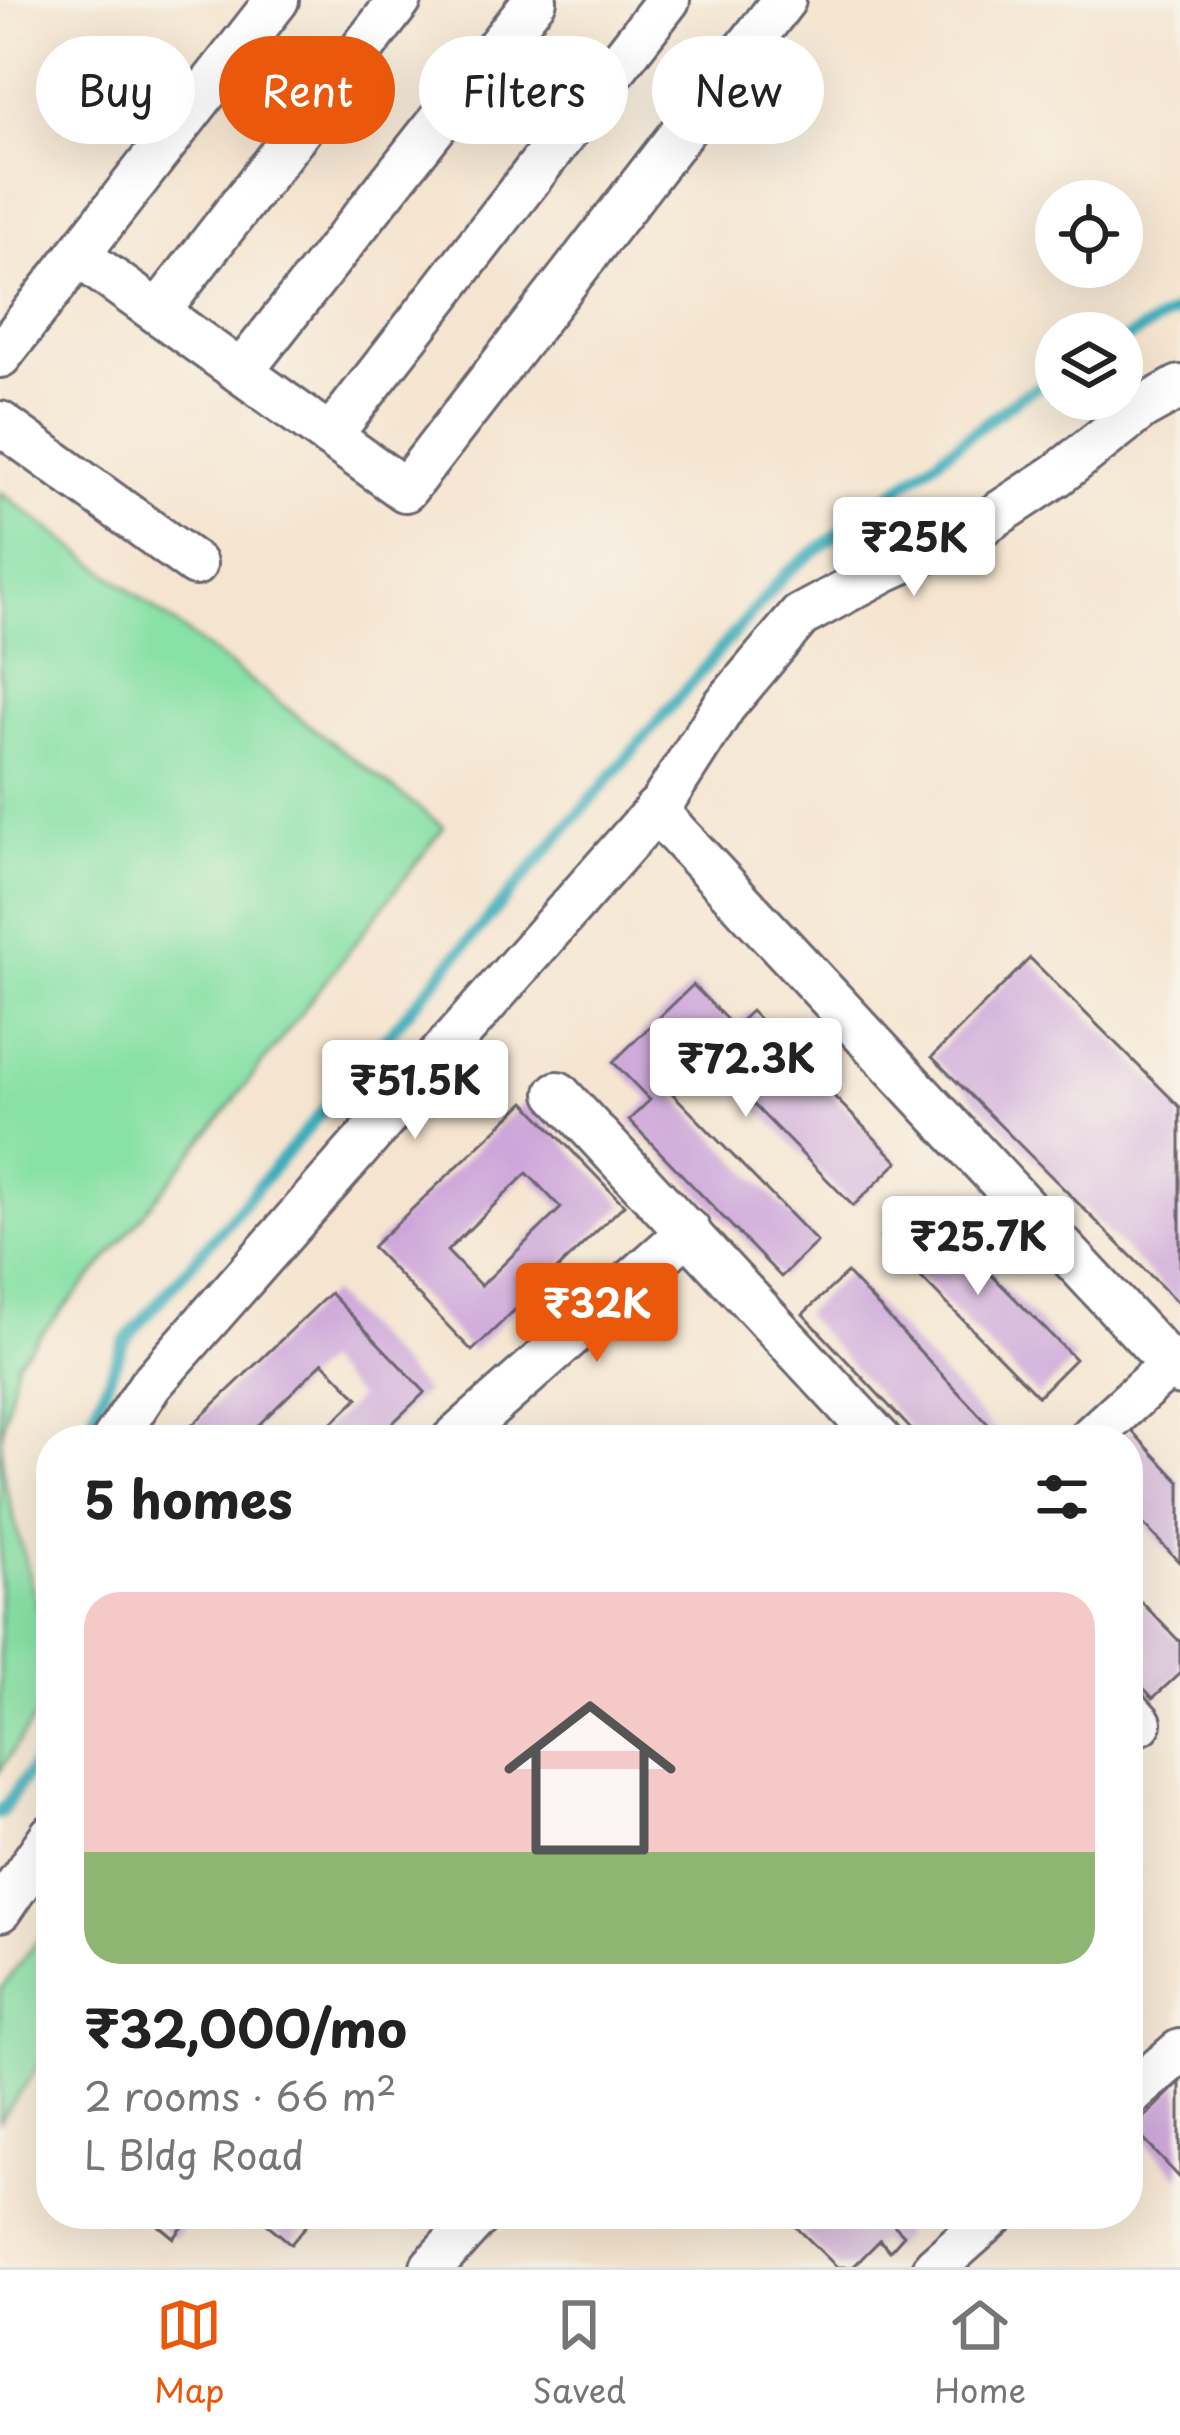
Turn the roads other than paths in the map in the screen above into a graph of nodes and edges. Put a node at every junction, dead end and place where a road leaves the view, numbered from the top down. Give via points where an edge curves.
1 (277, 0) edge
2 (400, 0) edge
3 (535, 0) edge
4 (668, 0) edge
5 (784, 0) edge
6 (78, 255) junction
7 (158, 312) junction
8 (0, 356) edge
9 (241, 371) junction
10 (1180, 387) edge
11 (0, 423) edge
12 (330, 436) junction
13 (195, 564) dead end
14 (656, 810) junction
15 (558, 1093) dead end
16 (688, 1231) junction
17 (1175, 1369) edge
18 (124, 1425) edge
19 (470, 1425) edge
20 (866, 1425) edge
21 (1106, 1425) edge
22 (36, 1858) edge
23 (0, 1910) edge
24 (1180, 2050) edge
25 (1143, 2083) edge
26 (466, 2229) edge
27 (978, 2229) edge
28 (432, 2267) edge
29 (935, 2267) edge

1 - 6 street
2 - 7 street
3 - 9 street
4 - 12 street
5 - 12 street via 405,490
6 - 7 street
6 - 8 street
7 - 9 street
9 - 12 street
10 - 14 street via 972,531 800,616 724,706
11 - 13 street
14 - 17 street
14 - 18 street via 150,1384
15 - 16 street
16 - 19 street
16 - 20 street
17 - 21 street
22 - 23 street
24 - 25 street
26 - 28 street
27 - 29 street

